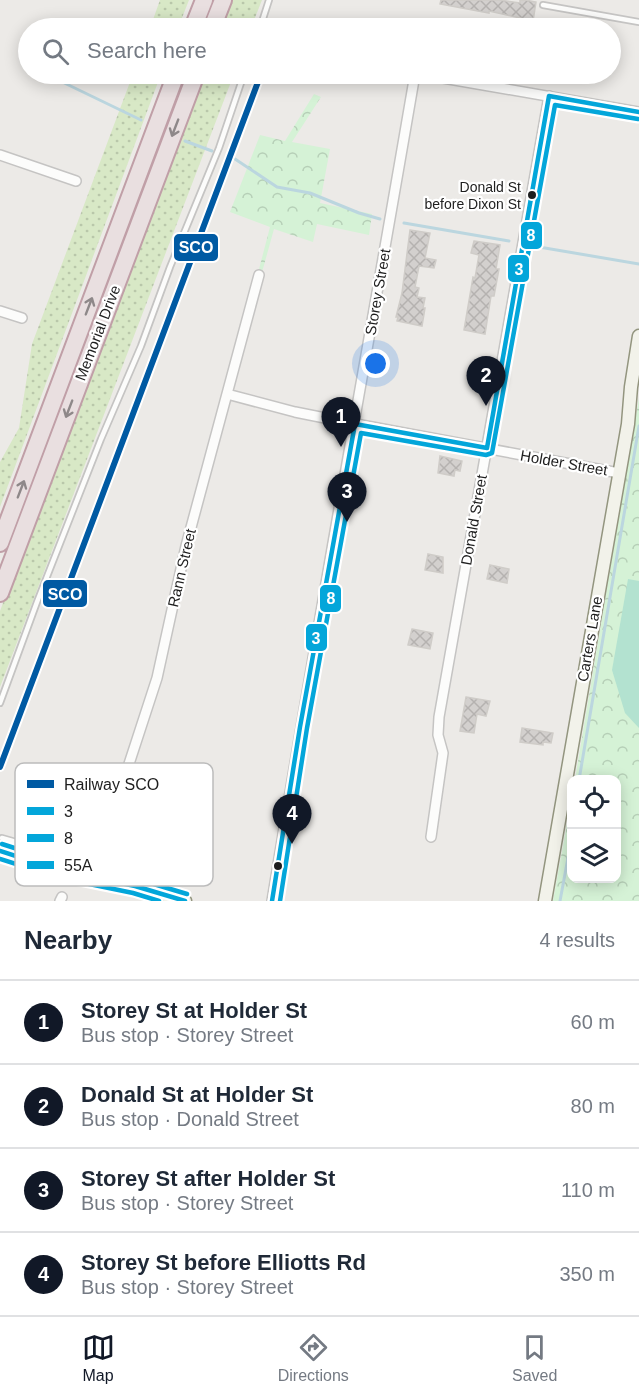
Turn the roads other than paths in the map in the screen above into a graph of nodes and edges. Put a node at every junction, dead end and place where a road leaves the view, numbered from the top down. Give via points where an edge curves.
1 (204, 0) edge
2 (223, 0) edge
3 (269, 0) edge
4 (543, 4) dead end
5 (197, 18) edge
6 (216, 18) edge
7 (263, 18) edge
8 (618, 18) edge
9 (621, 19) edge
10 (639, 22) edge
11 (172, 84) edge
12 (192, 84) edge
13 (241, 84) edge
14 (416, 84) edge
15 (478, 84) edge
16 (549, 96) junction
17 (639, 112) edge
18 (0, 155) edge
19 (76, 181) dead end
20 (259, 275) dead end
21 (0, 311) edge
22 (22, 318) dead end
23 (639, 336) edge
24 (639, 361) edge
25 (636, 381) edge
26 (226, 394) junction
27 (355, 424) junction
28 (487, 448) junction
29 (619, 473) junction
30 (0, 543) edge
31 (0, 593) edge
32 (0, 703) edge
33 (129, 763) edge
34 (431, 837) dead end
35 (2, 838) dead end
36 (15, 842) edge
37 (0, 851) edge
38 (15, 856) edge
39 (135, 886) edge
40 (185, 901) edge
41 (272, 901) edge
42 (545, 901) edge

1 - 5 highway
2 - 6 highway
3 - 7 lane
4 - 8 lane
9 - 10 lane
30 -> 11 highway, Memorial Drive
12 -> 31 highway, Memorial Drive
13 - 32 lane via 141,346 36,602
14 - 27 street, Storey Street
15 - 16 street
16 - 17 street
16 - 28 street, Donald Street
18 - 19 street
20 - 26 street, Rann Street
21 - 22 street
23 - 25 main road, Carters Lane
24 - 25 main road, Carters Lane
25 - 29 main road, Carters Lane
26 - 27 street, Holder Street
26 - 33 street, Rann Street via 157,678
27 - 28 street, Holder Street
27 - 41 street, Storey Street
28 - 29 street, Holder Street
28 - 34 street, Donald Street via 439,717 443,753
29 - 42 main road, Carters Lane
35 - 36 lane
37 - 38 main road
39 - 40 main road

